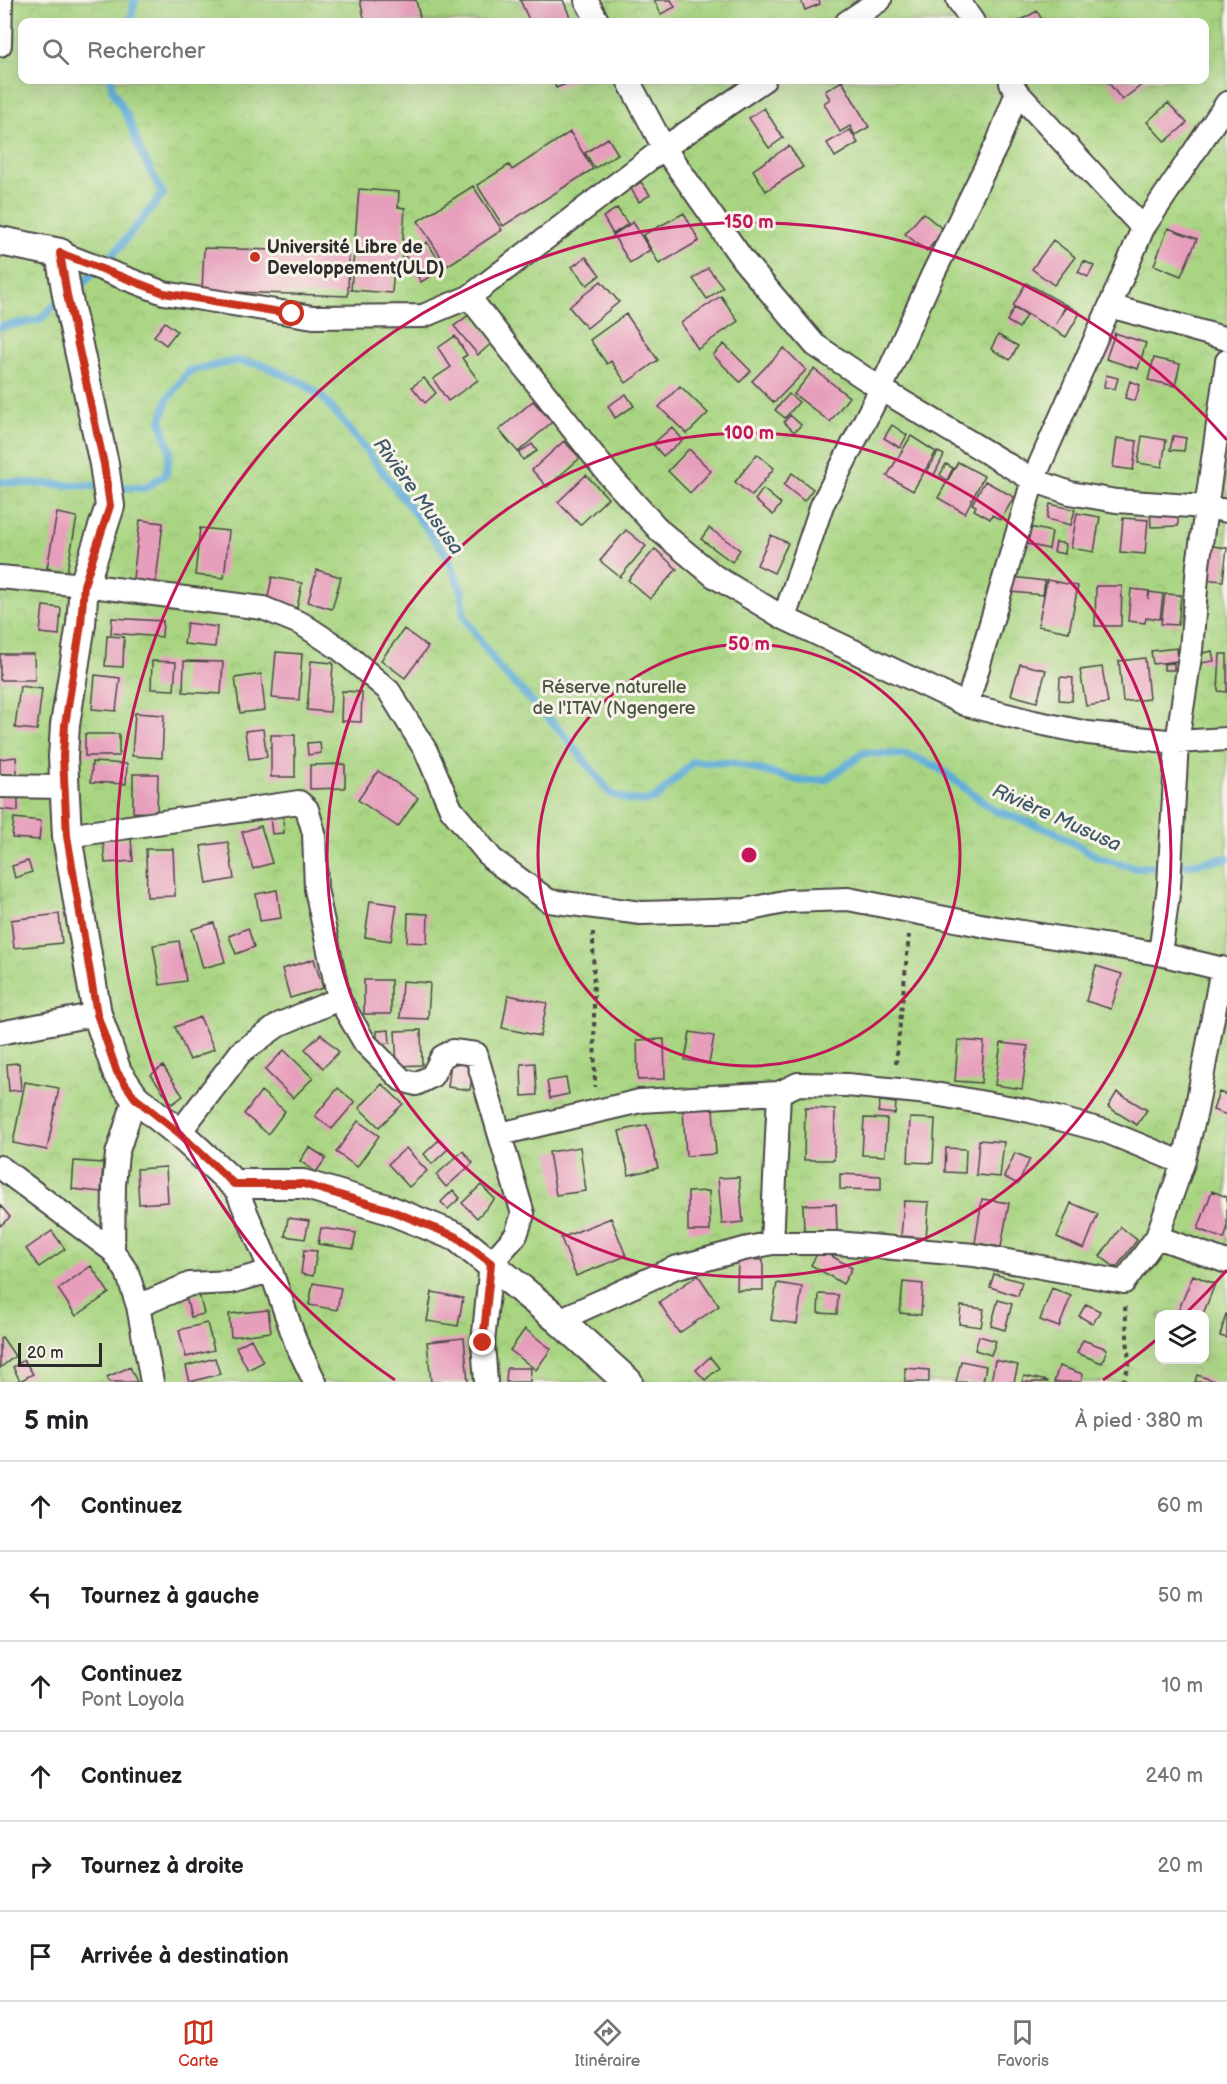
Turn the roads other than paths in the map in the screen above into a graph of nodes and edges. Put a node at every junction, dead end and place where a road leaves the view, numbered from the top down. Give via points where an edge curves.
1 (1, 0) edge
2 (586, 0) edge
3 (880, 0) edge
4 (958, 0) edge
5 (596, 18) edge
6 (854, 18) edge
7 (970, 18) edge
8 (0, 37) edge
9 (0, 45) edge
10 (630, 84) edge
11 (758, 84) edge
12 (1013, 86) edge
13 (1227, 103) edge
14 (664, 148) junction
15 (1143, 228) junction
16 (0, 241) edge
17 (60, 253) junction
18 (469, 297) junction
19 (1110, 306) junction
20 (1227, 339) edge
21 (1227, 361) edge
22 (881, 389) junction
23 (1033, 480) junction
24 (1216, 509) edge
25 (0, 577) edge
26 (84, 585) junction
27 (784, 618) junction
28 (966, 705) junction
29 (1227, 739) edge
30 (1177, 742) junction
31 (0, 786) edge
32 (64, 787) junction
33 (67, 836) junction
34 (1160, 954) junction
35 (1225, 968) edge
36 (339, 999) junction
37 (97, 1014) junction
38 (0, 1033) edge
39 (779, 1093) junction
40 (135, 1098) junction
41 (179, 1133) junction
42 (500, 1134) junction
43 (1183, 1163) junction
44 (0, 1167) edge
45 (234, 1184) junction
46 (1157, 1238) junction
47 (772, 1243) junction
48 (113, 1251) junction
49 (1227, 1262) edge
50 (491, 1263) junction
51 (271, 1271) junction
52 (138, 1306) junction
53 (559, 1320) junction
54 (152, 1382) edge
55 (315, 1382) edge
56 (486, 1382) edge
57 (628, 1382) edge

1 - 8 street
2 - 5 street
3 - 6 street
4 - 7 street
8 - 9 street
10 - 14 street
11 - 14 street
12 - 15 street
12 - 22 street via 998,142
13 - 15 street
14 - 18 street
14 - 22 street via 743,260 815,345
15 - 19 street
16 - 17 street
17 - 18 street via 164,293 313,317 423,316
17 - 26 street via 110,506
18 - 27 street via 609,475 660,531 714,576
19 - 20 street
19 - 23 street
21 - 24 street
22 - 23 street
22 - 27 street via 822,505
23 - 24 street via 1070,493 1116,501
23 - 28 street
24 - 30 street via 1198,565 1191,650
25 - 26 street
26 - 32 street via 65,725
26 - 34 street via 262,608 302,624 340,649 389,692 426,751 452,808 492,859 549,901 641,913 746,910 789,901 848,899
27 - 28 street
28 - 30 street via 1088,733
29 - 30 street
30 - 34 street via 1170,886
31 - 32 street
32 - 33 street
33 - 36 street via 298,802 307,809 314,833 316,889
33 - 37 street
34 - 35 street
35 - 43 street
36 - 41 street via 280,1024 241,1052
36 - 42 street via 365,1043 402,1080 416,1084 432,1076 442,1057 453,1051 476,1054
37 - 38 street
37 - 40 street via 117,1072
39 - 42 street via 640,1101
39 - 43 street via 798,1083 929,1093 1030,1111 1105,1131
39 - 47 street
40 - 41 street
40 - 48 street via 117,1154
41 - 45 street
42 - 50 street via 523,1214 516,1235
43 - 46 street
44 - 48 street
45 - 50 street via 303,1184 387,1209 457,1237
45 - 51 street
46 - 47 street via 1124,1282 974,1255 837,1243
46 - 49 street
47 - 53 street via 674,1268
48 - 52 street via 128,1272
50 - 53 street
50 - 56 street via 483,1343
51 - 52 street via 231,1282 190,1284
51 - 55 street via 296,1343
52 - 54 street
53 - 57 street

